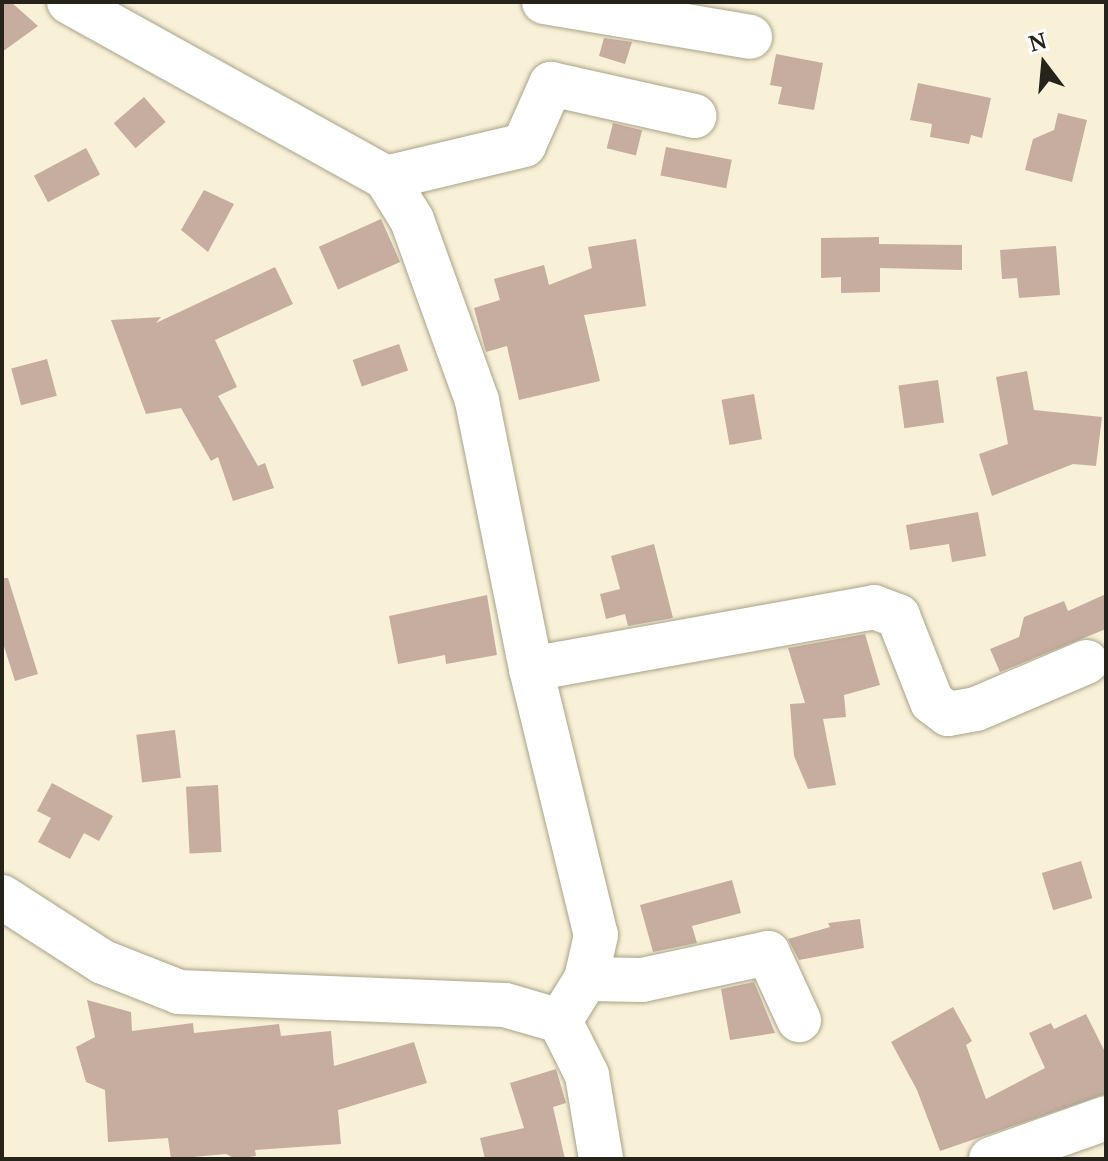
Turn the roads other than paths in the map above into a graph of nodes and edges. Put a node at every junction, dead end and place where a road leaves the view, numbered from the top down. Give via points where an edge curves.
1 (69, 2) edge
2 (544, 2) edge
3 (130, 14) edge
4 (750, 37) dead end
5 (694, 116) dead end
6 (386, 178) junction
7 (1086, 662) dead end
8 (531, 669) junction
9 (2, 897) edge
10 (586, 979) junction
11 (799, 1020) dead end
12 (560, 1021) junction
13 (1106, 1118) edge
14 (601, 1159) edge
15 (991, 1159) edge

1 - 3 street
2 - 4 street
3 - 6 street
5 - 6 street via 551,84 524,145
6 - 8 street via 412,220 477,401
7 - 8 street via 976,709 948,714 932,702 898,616 874,607
8 - 10 street via 596,935
9 - 12 street via 103,962 179,992 505,1005
10 - 11 street via 642,980 768,953
10 - 12 street
12 - 14 street via 587,1075
13 - 15 street

